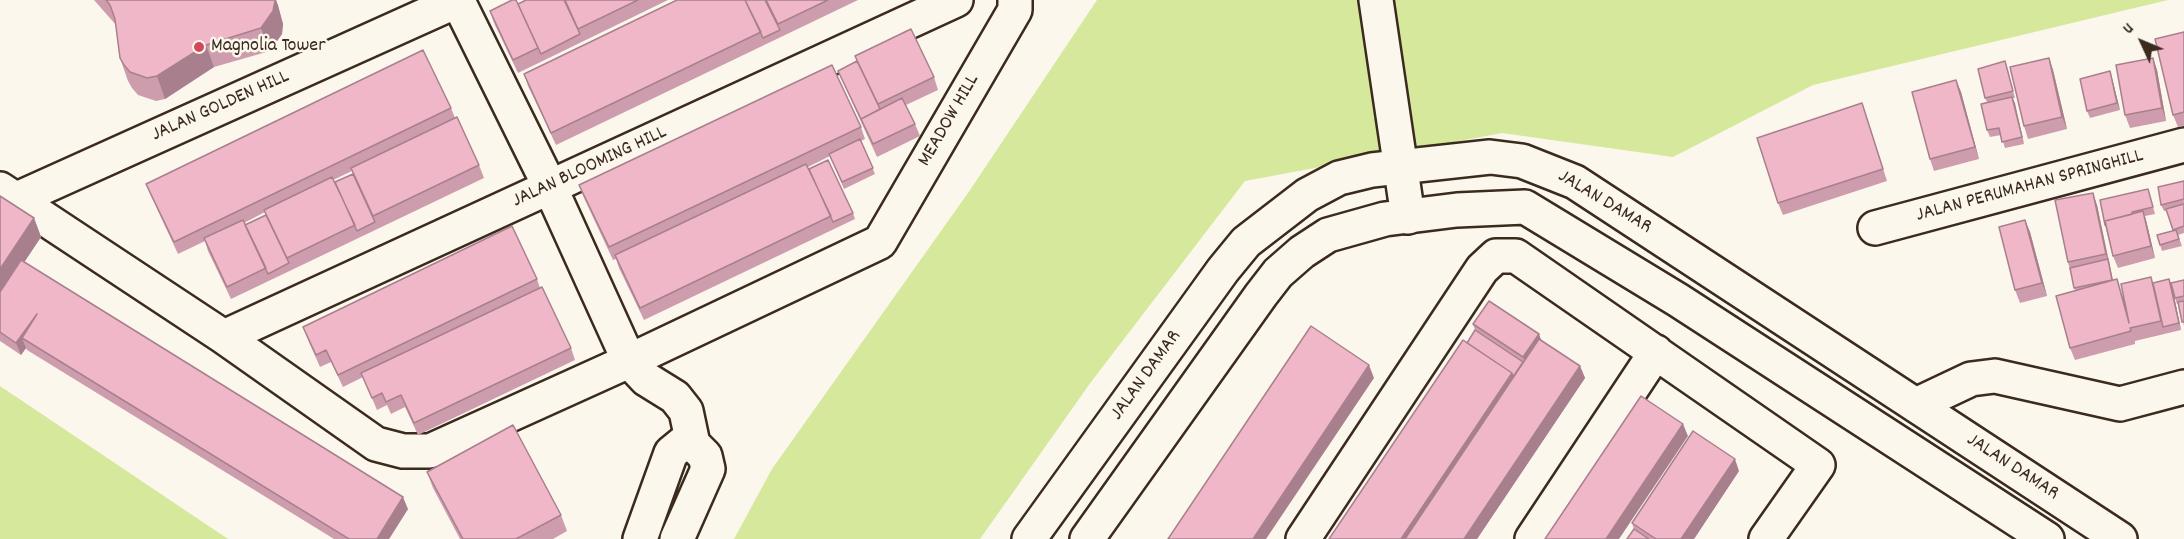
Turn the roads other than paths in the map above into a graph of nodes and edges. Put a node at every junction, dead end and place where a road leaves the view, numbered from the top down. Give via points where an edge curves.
1 (458, 0) edge
2 (956, 0) edge
3 (1376, 0) edge
4 (1018, 3) edge
5 (2184, 145) edge
6 (1402, 166) junction
7 (550, 187) junction
8 (8, 194) edge
9 (1408, 217) junction
10 (1875, 228) dead end
11 (224, 337) junction
12 (1656, 352) junction
13 (629, 361) junction
14 (1880, 381) junction
15 (2184, 387) edge
16 (1916, 405) junction
17 (1857, 414) junction
18 (693, 444) junction
19 (2000, 460) junction
20 (1978, 496) junction
21 (640, 539) edge
22 (677, 539) edge
23 (1029, 539) edge
24 (1087, 539) edge
25 (1302, 539) edge
26 (1532, 539) edge
27 (1766, 539) edge
28 (2046, 539) edge
29 (2120, 539) edge

1 - 7 street
1 - 8 street, JALAN GOLDEN HILL
2 - 7 street, JALAN BLOOMING HILL
3 - 6 street
4 - 13 street, MEADOW HILL via 880,242
5 - 10 street, JALAN PERUMAHAN SPRINGHILL
6 - 9 street
6 - 14 street, JALAN DAMAR via 1490,157 1522,161 1553,171
6 - 23 street, JALAN DAMAR via 1339,178 1307,195 1246,242
7 - 11 street, JALAN BLOOMING HILL
7 - 13 street
8 - 11 street
9 - 17 street, JALAN DAMAR via 1525,207
9 - 24 street, JALAN DAMAR via 1385,219 1328,235 1278,273
11 - 13 street via 376,444 403,451 430,451 453,442
12 - 25 street via 1516,256 1496,256 1482,269
12 - 26 street
12 - 27 street via 1818,465
13 - 18 street via 646,379 675,397 686,411
14 - 16 street, JALAN DAMAR
14 - 17 street
15 - 16 street via 2120,404 1995,376 1971,379
16 - 19 street, JALAN DAMAR
17 - 20 street, JALAN DAMAR
18 - 21 street via 682,444 671,453
18 - 22 street via 705,456 708,469
19 - 20 street
19 - 29 street, JALAN DAMAR
20 - 28 street, JALAN DAMAR

